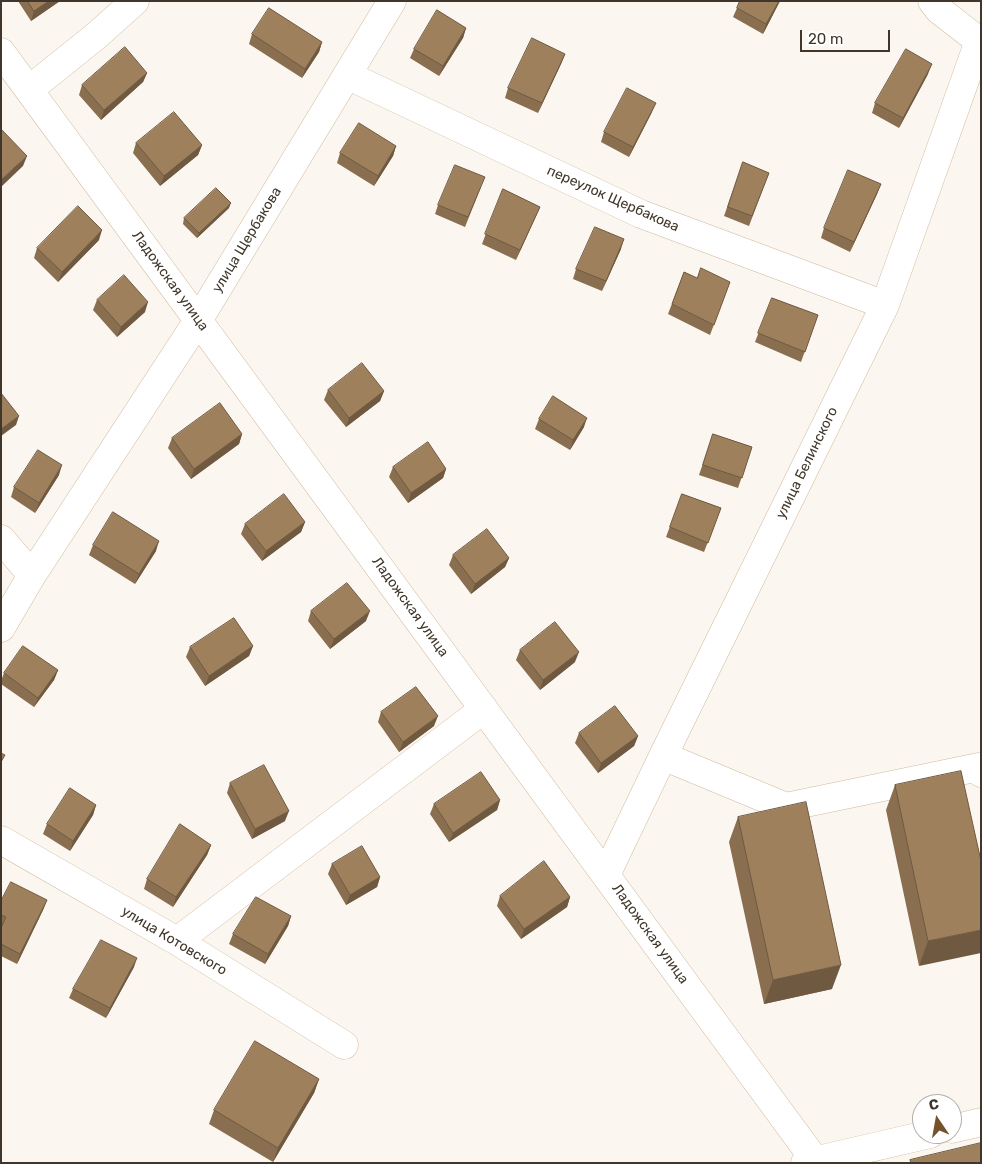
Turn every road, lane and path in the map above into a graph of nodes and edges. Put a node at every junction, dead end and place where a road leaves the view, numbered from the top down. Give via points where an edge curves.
1 (135, 1) edge
2 (392, 1) edge
3 (932, 1) edge
4 (980, 41) edge
5 (1, 52) edge
6 (347, 75) junction
7 (30, 89) junction
8 (885, 305) junction
9 (199, 319) junction
10 (1, 539) edge
11 (32, 576) junction
12 (1, 628) edge
13 (484, 709) junction
14 (663, 756) junction
15 (981, 773) edge
16 (1, 840) edge
17 (606, 875) junction
18 (177, 941) junction
19 (344, 1045) dead end
20 (981, 1122) edge
21 (962, 1127) edge
22 (912, 1138) edge
23 (813, 1162) edge

1 - 7 street
2 - 6 street, улица Щербакова
3 - 4 street via 938,10
4 - 8 street, улица Белинского
5 - 7 street, Ладожская улица
6 - 8 street, переулок Щербакова via 641,214
6 - 9 street, улица Щербакова
7 - 9 street, Ладожская улица
8 - 14 street, улица Белинского
9 - 11 street, улица Щербакова
9 - 13 street, Ладожская улица
10 - 11 street
11 - 12 street, улица Щербакова
13 - 17 street, Ладожская улица
13 - 18 street
14 - 15 street via 786,807 980,767
14 - 17 street, улица Белинского
16 - 18 street, улица Котовского
17 - 23 street, Ладожская улица
18 - 19 street, улица Котовского
20 - 21 street
22 - 23 street

